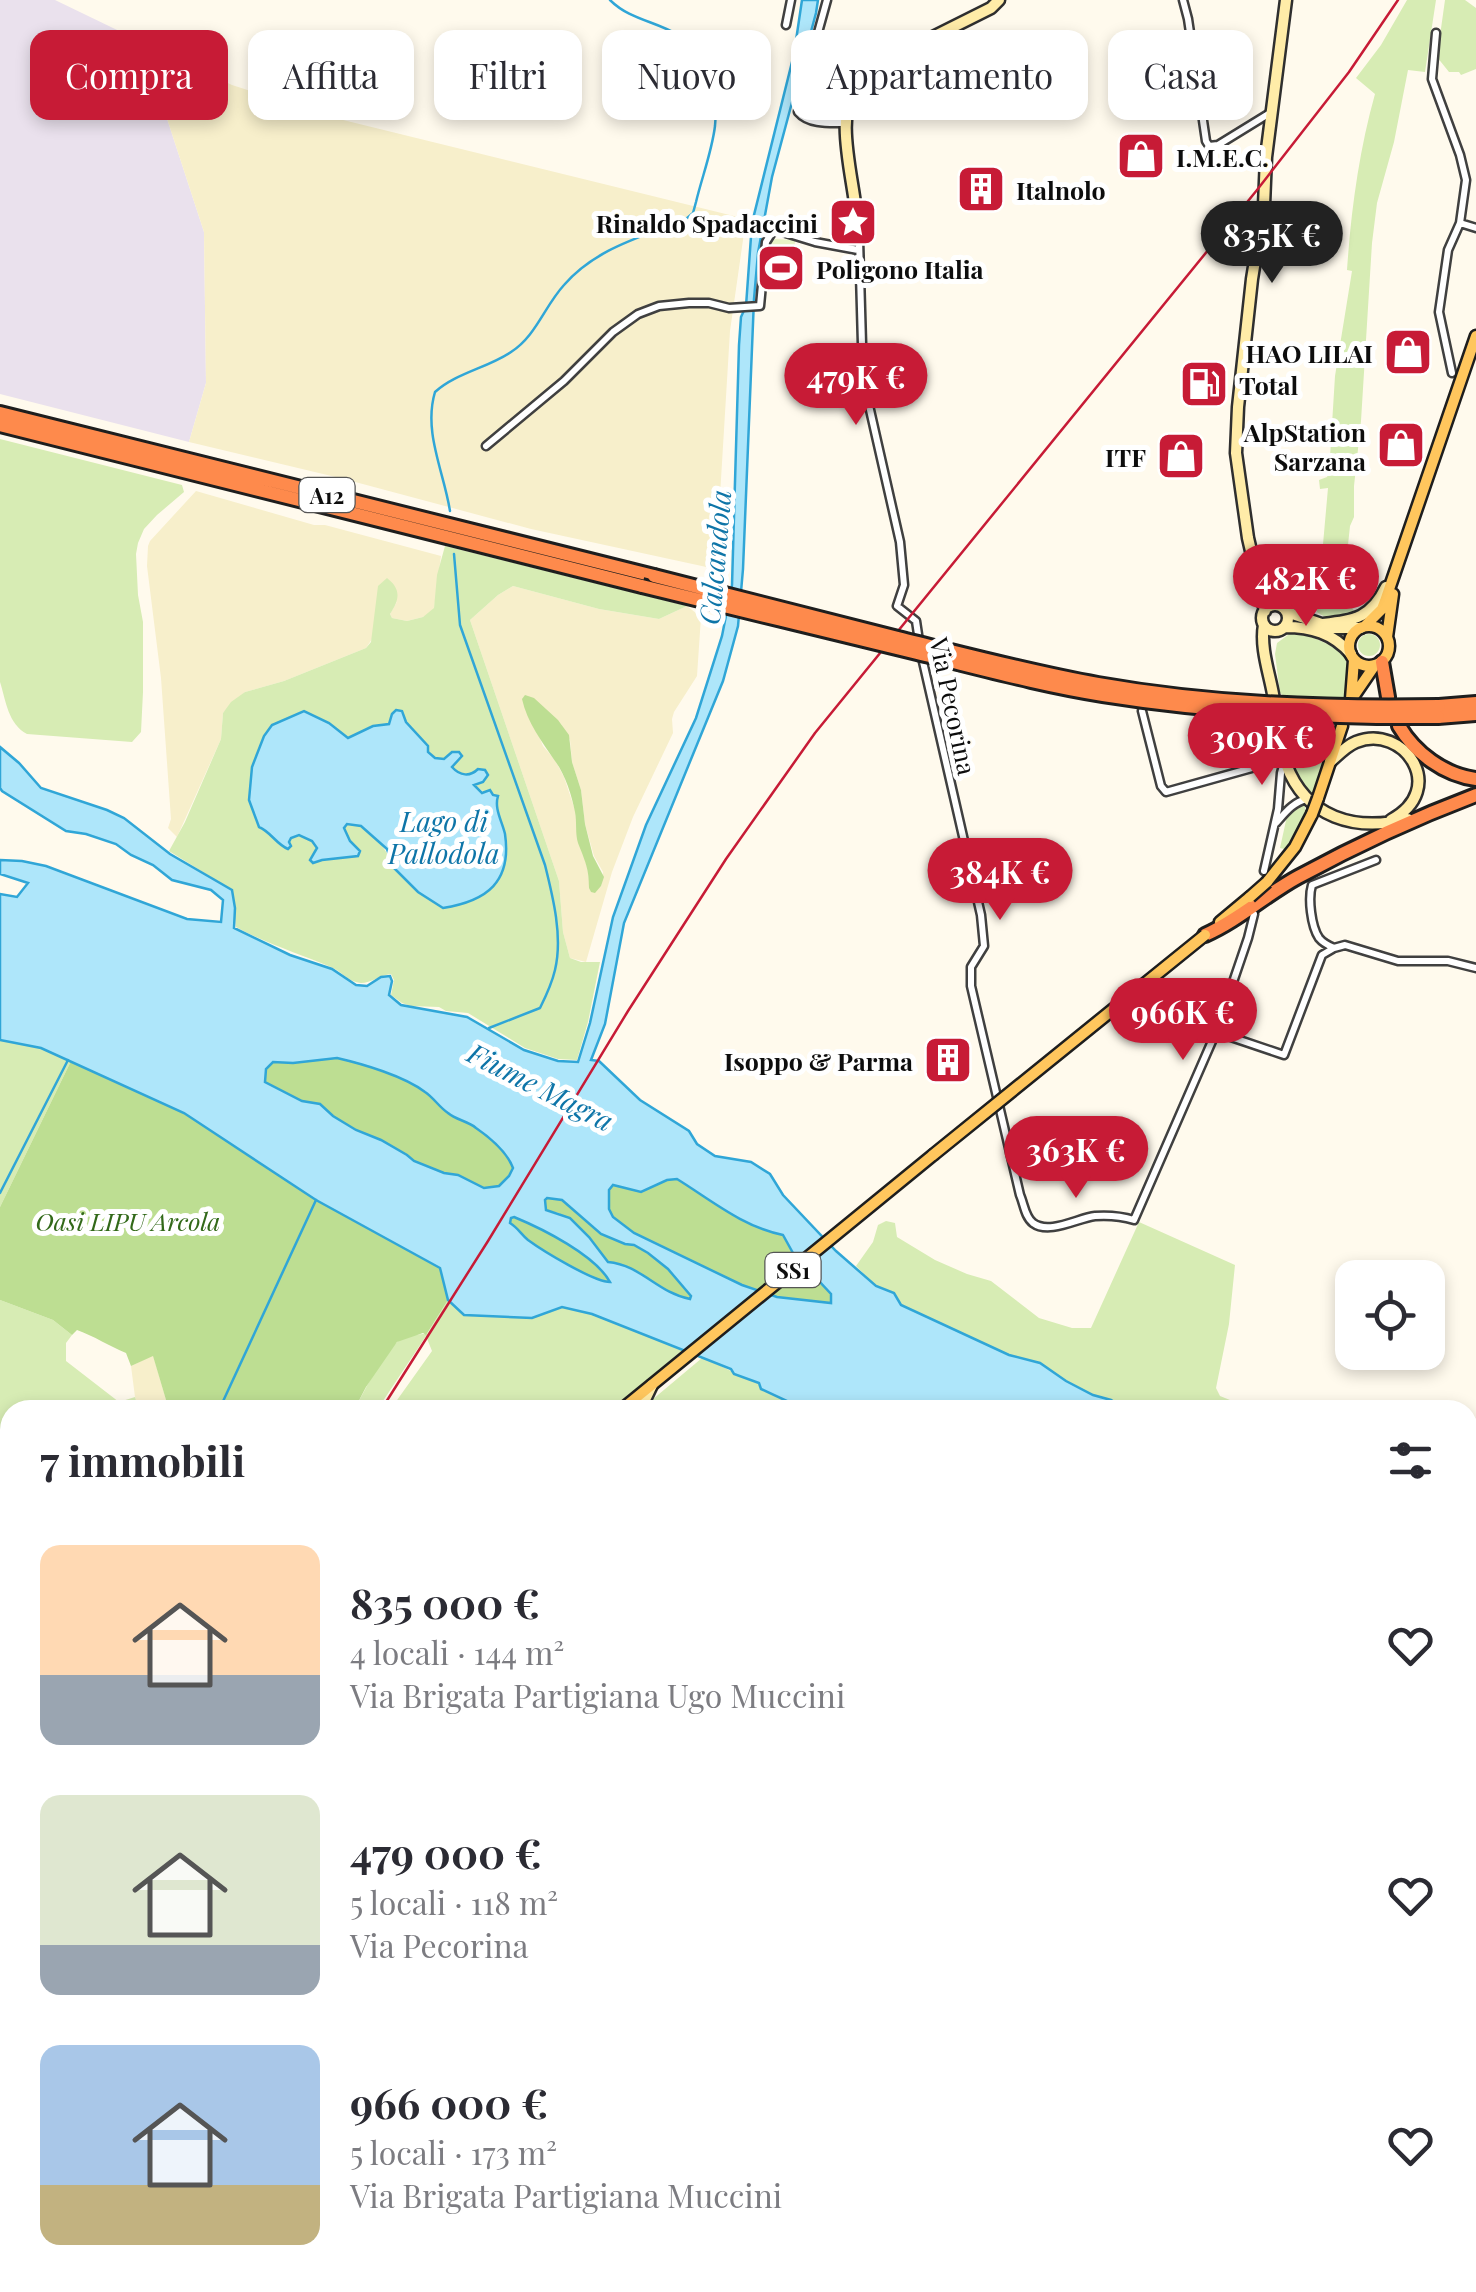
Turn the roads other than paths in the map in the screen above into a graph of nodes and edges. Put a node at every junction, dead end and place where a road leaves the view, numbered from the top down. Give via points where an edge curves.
1 (791, 0) edge
2 (827, 0) edge
3 (1183, 0) edge
4 (1286, 0) edge
5 (1000, 1) edge
6 (786, 25) dead end
7 (1436, 33) dead end
8 (1271, 112) junction
9 (846, 123) junction
10 (1460, 223) junction
11 (1476, 228) edge
12 (858, 236) joint
13 (858, 250) junction
14 (1476, 336) edge
15 (1457, 377) junction
16 (0, 414) edge
17 (0, 425) edge
18 (486, 446) dead end
19 (1256, 573) junction
20 (1394, 574) junction
21 (1284, 609) junction
22 (1265, 610) junction
23 (1323, 624) junction
24 (1264, 625) junction
25 (1363, 627) junction
26 (1281, 629) junction
27 (1387, 638) junction
28 (1267, 656) junction
29 (1353, 657) junction
30 (1378, 663) junction
31 (1388, 697) dead end
32 (1476, 703) edge
33 (1142, 710) dead end
34 (1438, 712) junction
35 (1476, 714) edge
36 (1342, 726) dead end
37 (1399, 726) dead end
38 (1284, 760) junction
39 (1330, 762) junction
40 (1476, 779) edge
41 (1476, 796) edge
42 (1312, 799) junction
43 (1418, 817) junction
44 (1385, 823) junction
45 (1275, 824) junction
46 (1376, 860) dead end
47 (1264, 871) dead end
48 (1254, 914) dead end
49 (1205, 936) junction
50 (1334, 948) junction
51 (1476, 968) edge
52 (1216, 1032) junction
53 (652, 1385) junction
54 (633, 1400) edge
55 (645, 1400) edge

1 - 6 street
2 - 9 street via 798,112 808,120
3 - 8 street via 1209,146
4 - 8 main road
5 - 9 main road, Via Pecorina via 857,75
7 - 10 street via 1432,79 1466,180
8 - 19 main road via 1236,453
9 - 12 main road, Via Pecorina
10 - 11 street
10 - 15 street via 1448,250 1440,312
12 - 13 street, Via Pecorina
13 - 18 street via 776,230 766,242 758,306 690,303 638,314
13 - 52 street, Via Pecorina via 863,380 900,542 904,585 897,606 916,621 981,915 984,946 971,968 971,986 1028,1218 1042,1228 1092,1216 1134,1220
14 - 15 main road
15 - 20 main road
16 - 34 highway, A12, bridge via 1031,671 1185,697
17 - 34 highway, A12, bridge via 1100,695 1340,718
19 - 21 main road
19 - 22 main road
20 - 23 main road via 1360,618
20 - 25 main road via 1382,609
20 - 27 main road
21 - 22 main road
21 - 23 main road
21 - 26 main road via 1288,620
22 - 24 main road
23 - 25 main road
24 - 26 main road
24 - 28 main road
25 - 27 main road via 1378,628
25 - 29 main road via 1352,636
26 - 28 main road
26 - 29 main road via 1324,633
27 - 30 main road via 1388,653
28 - 38 main road
29 - 30 main road via 1365,666
29 - 30 main road via 1351,700
30 - 31 highway
32 - 34 highway, A12
33 - 38 street via 1166,792
34 - 35 highway, A12
36 - 39 main road, SS1
37 - 40 highway via 1430,760
38 - 42 main road
38 - 45 street
39 - 42 main road, SS1
39 - 44 main road via 1365,740 1407,754 1415,765 1416,798
41 - 43 highway
42 - 44 main road via 1335,817
42 - 45 street via 1300,800
42 - 49 main road, SS1, bridge via 1304,831 1279,869
43 - 44 main road
43 - 49 highway via 1294,879
45 - 47 street
46 - 50 street via 1312,884 1316,934
48 - 52 street
49 - 53 main road, SS1, bridge
50 - 51 street via 1346,944 1398,961
50 - 52 street via 1322,956 1284,1056
53 - 54 main road, SS1
53 - 55 main road

